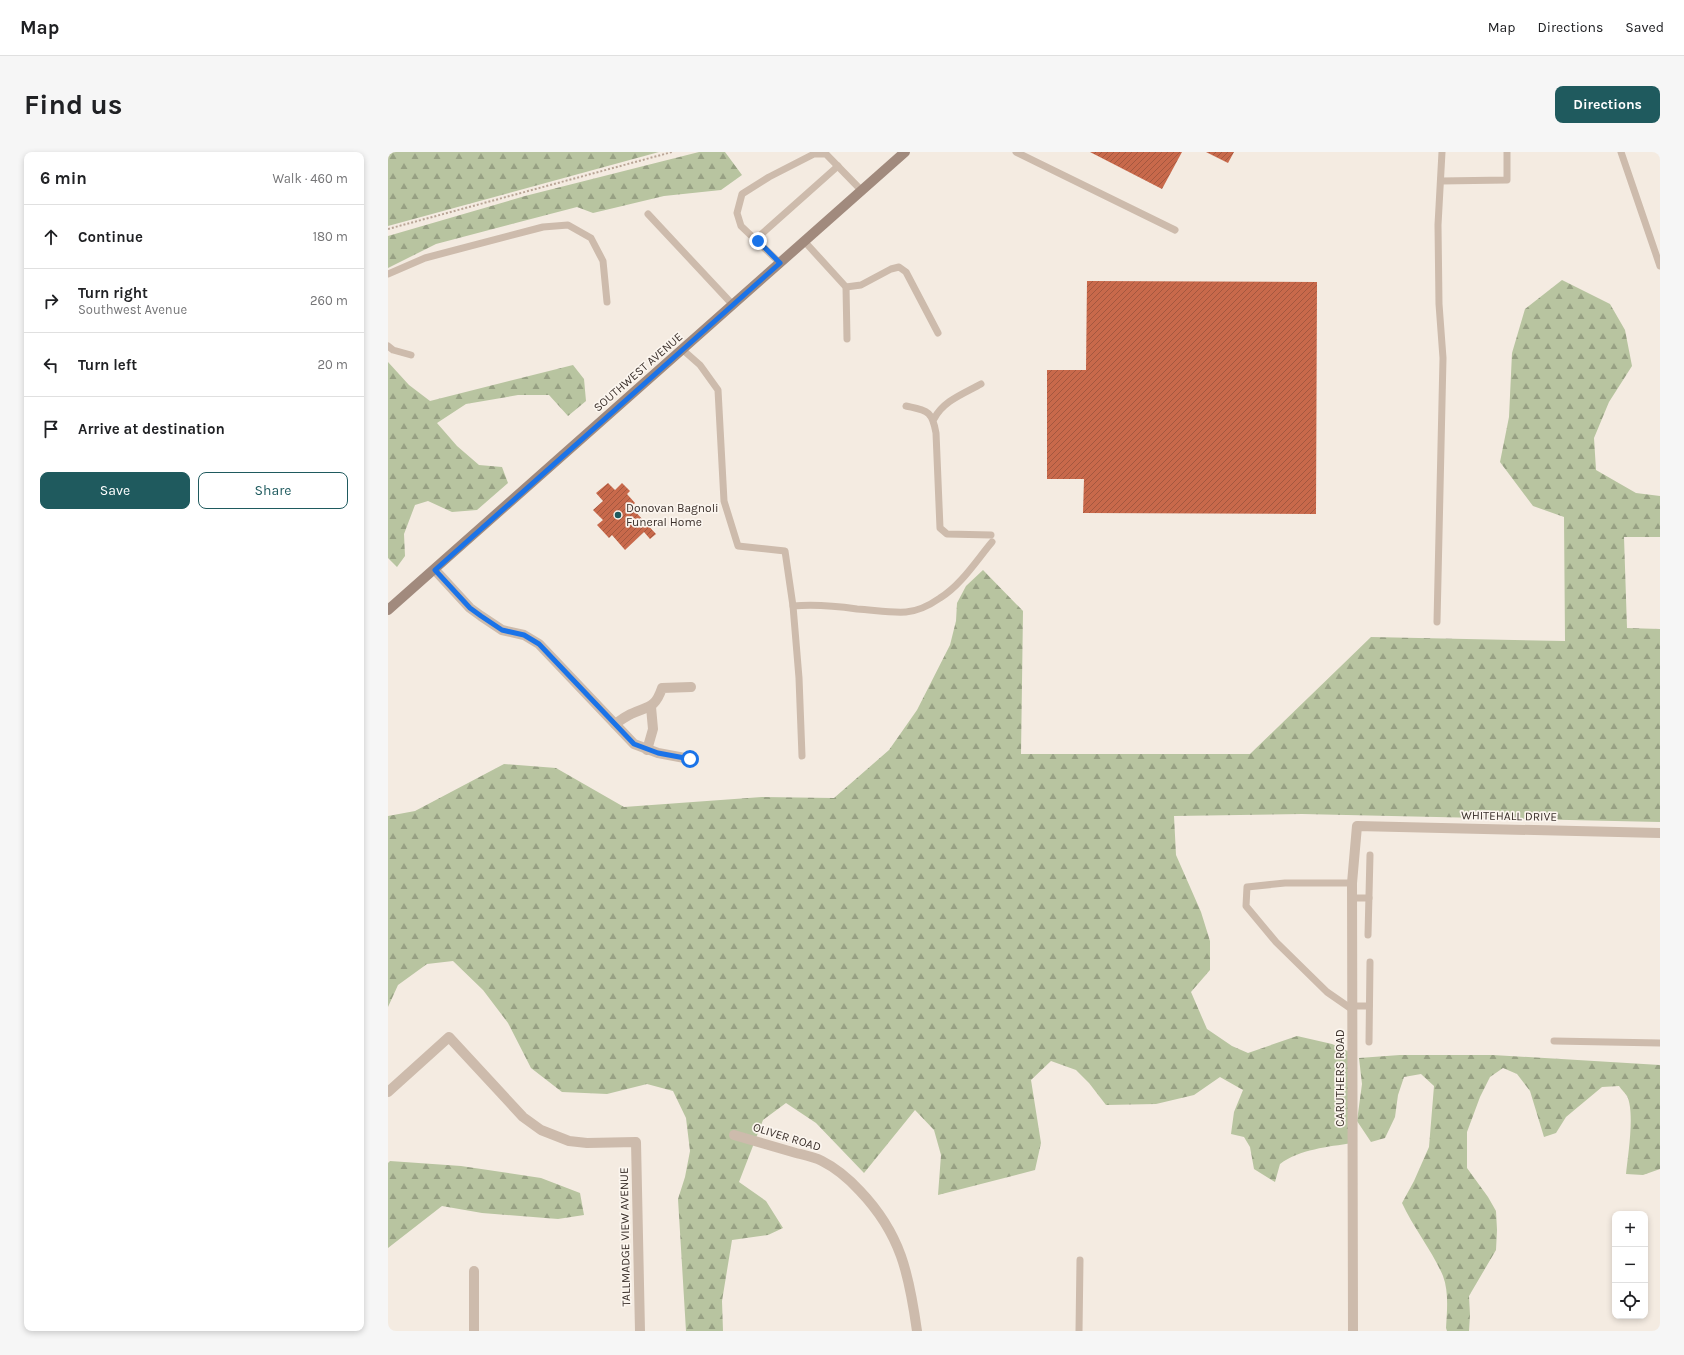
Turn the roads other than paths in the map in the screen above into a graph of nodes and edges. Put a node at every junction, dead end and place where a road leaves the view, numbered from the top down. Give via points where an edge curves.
1 (905, 152) edge
2 (1016, 152) edge
3 (1442, 152) edge
4 (1507, 152) edge
5 (1621, 152) edge
6 (838, 166) junction
7 (1441, 181) junction
8 (862, 190) junction
9 (648, 214) dead end
10 (1175, 230) dead end
11 (756, 239) junction
12 (804, 242) junction
13 (780, 263) junction
14 (1660, 266) edge
15 (388, 274) edge
16 (846, 287) junction
17 (607, 302) dead end
18 (733, 305) junction
19 (938, 333) dead end
20 (847, 339) dead end
21 (388, 346) edge
22 (683, 350) junction
23 (411, 356) dead end
24 (981, 384) dead end
25 (906, 406) dead end
26 (934, 420) junction
27 (435, 570) junction
28 (793, 606) junction
29 (388, 610) edge
30 (1437, 622) dead end
31 (691, 687) dead end
32 (651, 707) junction
33 (615, 724) junction
34 (647, 750) junction
35 (802, 756) dead end
36 (690, 759) dead end
37 (1357, 826) joint
38 (1660, 833) edge
39 (1370, 855) dead end
40 (1352, 883) junction
41 (1352, 898) junction
42 (1369, 898) junction
43 (1368, 935) dead end
44 (1370, 962) dead end
45 (1369, 1006) junction
46 (1352, 1008) junction
47 (1554, 1041) dead end
48 (1369, 1042) dead end
49 (1660, 1043) edge
50 (388, 1092) edge
51 (734, 1135) dead end
52 (1080, 1260) dead end
53 (474, 1271) dead end
54 (474, 1331) edge
55 (640, 1331) edge
56 (918, 1331) edge
57 (1079, 1331) edge
58 (1352, 1331) edge

1 - 8 street, SOUTHWEST AVENUE
2 - 10 lane
3 - 7 lane
4 - 7 lane via 1507,180
5 - 14 lane
6 - 8 lane
6 - 11 lane
6 - 11 lane via 826,154 814,154 742,194 737,213 741,226
7 - 30 lane via 1438,225 1443,358
8 - 12 street, SOUTHWEST AVENUE
9 - 18 lane
11 - 13 lane
12 - 13 street, SOUTHWEST AVENUE
12 - 16 lane
13 - 18 street, SOUTHWEST AVENUE
15 - 17 lane via 424,258 543,227 568,225 591,238 603,261
16 - 19 lane via 861,286 899,267 906,272
16 - 20 lane
18 - 22 street, SOUTHWEST AVENUE
21 - 23 lane via 392,350
22 - 27 street, SOUTHWEST AVENUE
22 - 28 lane via 700,365 718,390 724,501 738,546 785,551
24 - 26 lane via 949,401 938,410
25 - 26 lane via 927,411
26 - 28 lane via 940,528 947,534 992,539 959,582 941,598 923,607 908,612 888,612
27 - 29 street, SOUTHWEST AVENUE
27 - 33 street via 470,608 481,616 502,630 524,635 539,644
28 - 35 lane
31 - 32 street via 662,688
32 - 33 street via 631,714
32 - 34 street via 653,729
33 - 34 street via 634,744
34 - 36 street
37 - 38 street, WHITEHALL DRIVE
37 - 40 street, CARUTHERS ROAD
39 - 42 lane
40 - 41 street, CARUTHERS ROAD
40 - 46 lane via 1285,883 1247,887 1246,906 1276,942 1327,992
41 - 42 lane
41 - 46 street, CARUTHERS ROAD
42 - 43 lane
44 - 45 lane
45 - 46 lane
45 - 48 lane
46 - 58 street, CARUTHERS ROAD
47 - 49 lane
50 - 55 street, TALLMADGE VIEW AVENUE via 449,1038 522,1117 541,1130 569,1141 636,1142
51 - 56 street, OLIVER ROAD via 820,1160 835,1169 871,1202 895,1239 902,1257 911,1288
52 - 57 lane
53 - 54 street

